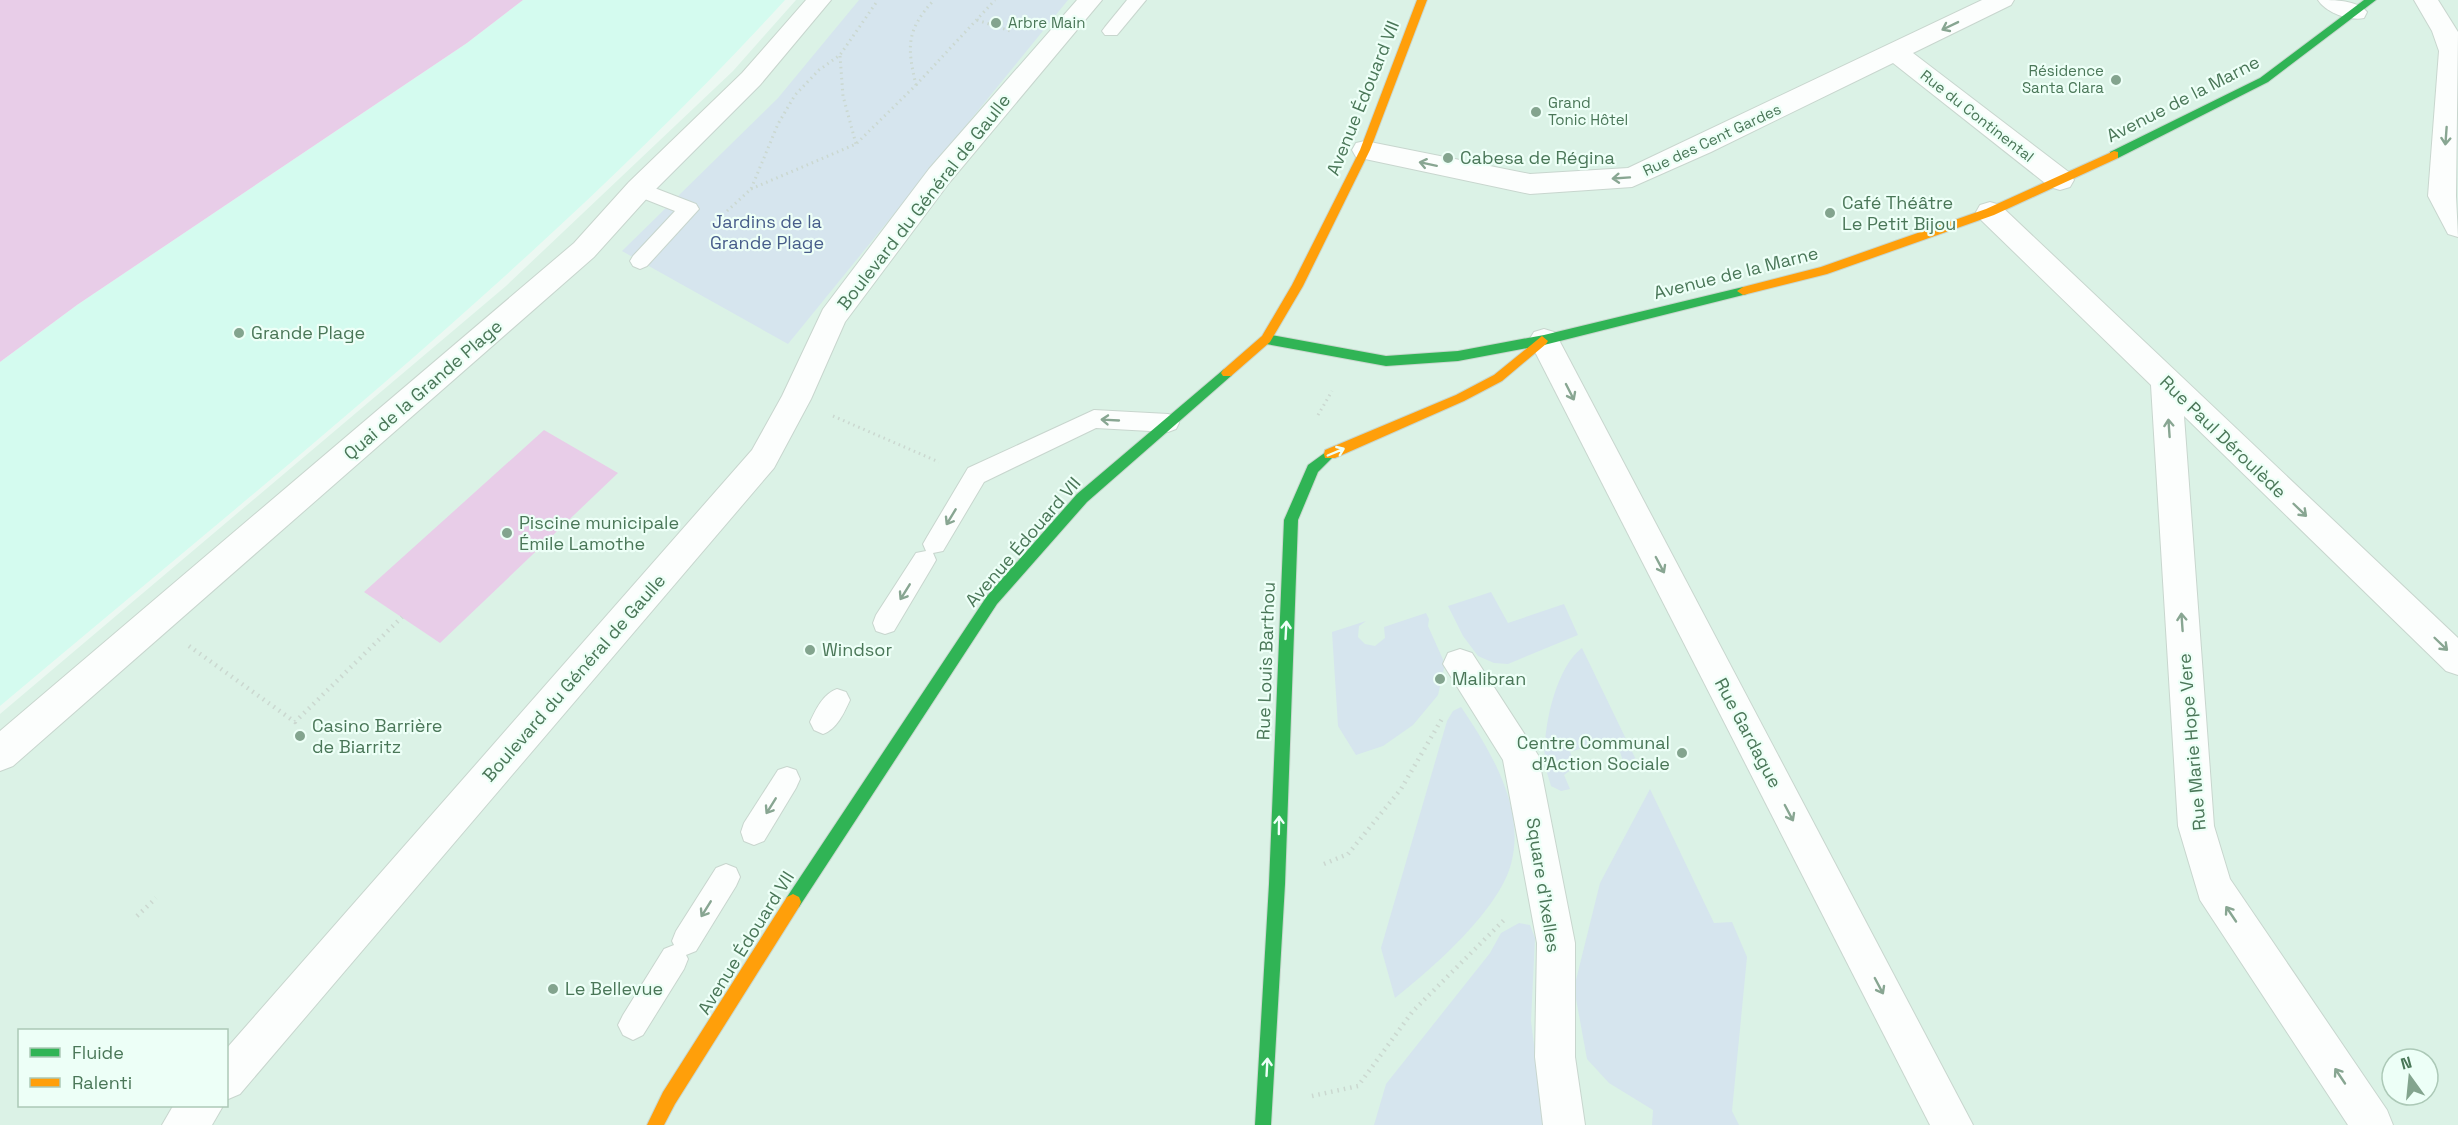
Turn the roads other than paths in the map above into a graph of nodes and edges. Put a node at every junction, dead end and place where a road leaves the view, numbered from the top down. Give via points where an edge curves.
1 (819, 0) edge
2 (1090, 0) edge
3 (1137, 0) edge
4 (1422, 0) edge
5 (2002, 0) edge
6 (2330, 0) edge
7 (2426, 0) edge
8 (2363, 6) edge
9 (1111, 31) dead end
10 (1895, 52) junction
11 (1365, 150) junction
12 (2061, 180) junction
13 (639, 189) junction
14 (1990, 212) junction
15 (2458, 227) edge
16 (640, 261) dead end
17 (1266, 339) junction
18 (1544, 340) junction
19 (2166, 382) junction
20 (1168, 423) junction
21 (885, 623) dead end
22 (2458, 660) edge
23 (1460, 664) dead end
24 (837, 700) dead end
25 (823, 722) dead end
26 (0, 754) edge
27 (787, 779) dead end
28 (754, 832) dead end
29 (726, 877) dead end
30 (633, 1025) dead end
31 (228, 1078) edge
32 (201, 1107) edge
33 (183, 1125) edge
34 (655, 1125) edge
35 (1263, 1125) edge
36 (1564, 1125) edge
37 (1952, 1125) edge
38 (2372, 1125) edge

1 - 13 street, Quai de la Grande Plage via 751,79
2 - 31 street, Boulevard du Général de Gaulle via 939,176 833,316 796,399 763,459
3 - 9 lane
4 - 11 main road, Avenue Édouard VII
5 -> 10 street, Rue des Cent Gardes
6 - 8 street
7 -> 15 street via 2452,51 2442,196
8 - 12 main road, Avenue de la Marne via 2264,80
10 -> 11 street, Rue des Cent Gardes via 1632,177 1530,184
10 - 12 street, Rue du Continental
11 - 17 main road, Avenue Édouard VII
12 - 14 main road, Avenue de la Marne
13 - 16 lane via 689,209
13 - 26 street, Quai de la Grande Plage via 555,276
14 - 18 main road, Avenue de la Marne via 1823,271
14 - 19 street, Rue Paul Déroulède
17 - 18 main road, Avenue de la Marne via 1386,361 1458,356
17 - 20 main road, Avenue Édouard VII
35 -> 18 main road, Rue Louis Barthou via 1291,520 1313,469 1324,457 1498,378
18 -> 37 street, Rue Gardague
19 -> 22 street, Rue Paul Déroulède
38 -> 19 street, Rue Marie Hope Vere via 2213,886 2196,826
20 -> 21 lane via 1094,419 976,475
20 - 34 main road, Avenue Édouard VII via 1082,498 992,600 817,864
23 - 36 street, Square d'Ixelles via 1520,756 1556,943 1555,1057
24 - 25 lane
27 -> 28 lane
29 -> 30 lane
32 - 33 street

